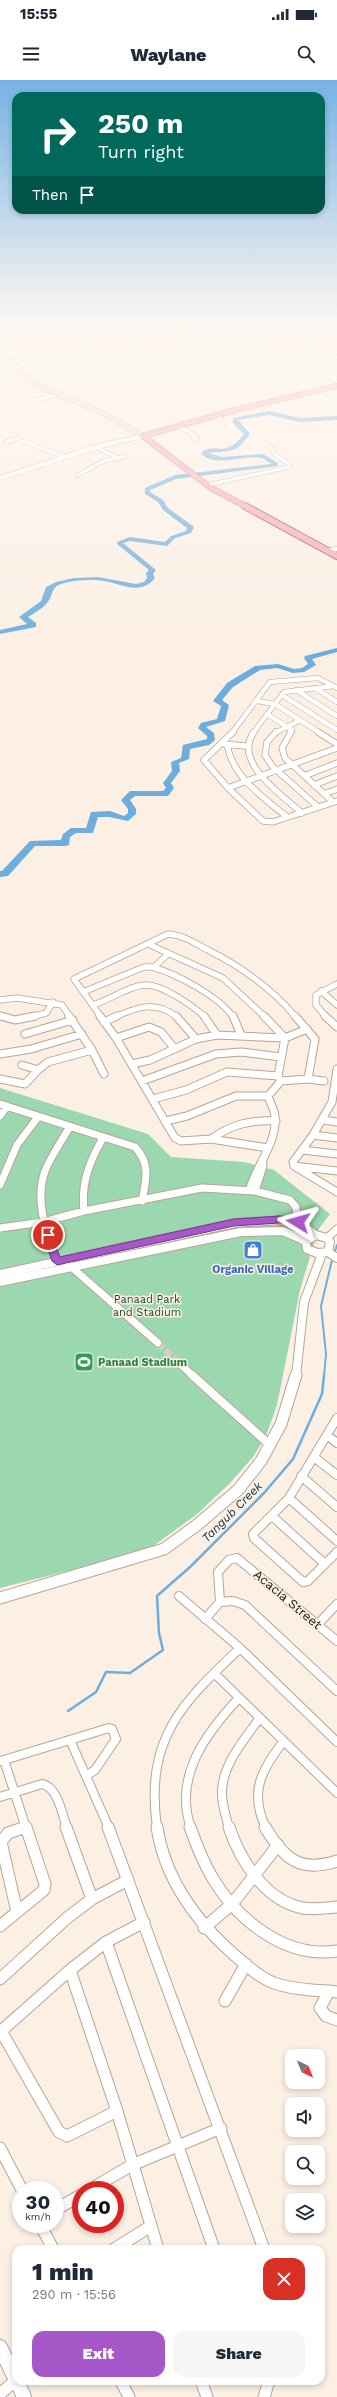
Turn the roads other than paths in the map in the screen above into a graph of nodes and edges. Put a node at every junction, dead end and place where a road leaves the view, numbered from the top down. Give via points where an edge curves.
1 (143, 436) joint
2 (194, 436) edge
3 (198, 440) dead end
4 (6, 442) dead end
5 (270, 446) dead end
6 (96, 447) junction
7 (106, 452) junction
8 (125, 456) dead end
9 (64, 458) junction
10 (118, 458) junction
11 (104, 461) junction
12 (78, 475) dead end
13 (0, 478) edge
14 (207, 485) junction
15 (337, 549) edge
16 (328, 551) junction
17 (337, 556) edge
18 (336, 687) edge
19 (315, 688) junction
20 (296, 690) junction
21 (282, 695) junction
22 (257, 701) junction
23 (337, 702) edge
24 (275, 704) junction
25 (267, 714) junction
26 (337, 716) edge
27 (300, 720) junction
28 (286, 726) junction
29 (337, 730) edge
30 (337, 735) edge
31 (328, 738) junction
32 (220, 743) junction
33 (227, 744) junction
34 (337, 744) edge
35 (245, 746) junction
36 (337, 748) edge
37 (337, 763) edge
38 (292, 766) junction
39 (278, 771) junction
40 (304, 776) junction
41 (337, 776) edge
42 (263, 777) junction
43 (248, 782) junction
44 (314, 785) junction
45 (228, 788) junction
46 (337, 789) edge
47 (324, 794) junction
48 (335, 801) edge
49 (318, 807) junction
50 (302, 812) junction
51 (287, 817) junction
52 (148, 944) junction
53 (168, 954) junction
54 (154, 967) junction
55 (337, 984) edge
56 (321, 991) junction
57 (83, 992) junction
58 (0, 1000) edge
59 (53, 1002) junction
60 (93, 1005) junction
61 (337, 1005) edge
62 (0, 1015) edge
63 (73, 1020) junction
64 (104, 1022) junction
65 (337, 1027) edge
66 (307, 1029) junction
67 (25, 1034) dead end
68 (82, 1034) junction
69 (217, 1034) junction
70 (242, 1035) junction
71 (116, 1038) junction
72 (285, 1038) junction
73 (196, 1039) junction
74 (175, 1049) junction
75 (92, 1050) junction
76 (0, 1054) edge
77 (281, 1057) junction
78 (132, 1064) junction
79 (22, 1065) dead end
80 (38, 1070) junction
81 (336, 1073) edge
82 (104, 1074) dead end
83 (279, 1078) junction
84 (0, 1079) edge
85 (308, 1079) junction
86 (142, 1081) junction
87 (324, 1081) dead end
88 (336, 1090) edge
89 (268, 1096) junction
90 (153, 1099) junction
91 (0, 1104) edge
92 (7, 1106) junction
93 (334, 1106) edge
94 (0, 1116) edge
95 (38, 1116) junction
96 (323, 1120) junction
97 (166, 1121) junction
98 (276, 1121) junction
99 (337, 1122) edge
100 (69, 1128) junction
101 (314, 1135) junction
102 (103, 1138) junction
103 (337, 1138) edge
104 (211, 1139) junction
105 (268, 1148) junction
106 (302, 1150) junction
107 (337, 1154) edge
108 (294, 1166) junction
109 (337, 1171) edge
110 (0, 1185) edge
111 (328, 1186) junction
112 (337, 1187) edge
113 (252, 1191) junction
114 (337, 1192) edge
115 (142, 1200) junction
116 (84, 1211) junction
117 (43, 1222) junction
118 (298, 1222) junction
119 (0, 1228) edge
120 (337, 1229) edge
121 (316, 1235) junction
122 (327, 1238) junction
123 (306, 1241) junction
124 (325, 1253) junction
125 (337, 1258) edge
126 (64, 1262) junction
127 (0, 1274) edge
128 (0, 1282) edge
129 (158, 1343) tunnel mouth
130 (178, 1362) tunnel mouth
131 (337, 1418) edge
132 (327, 1435) junction
133 (337, 1443) edge
134 (270, 1445) junction
135 (314, 1456) junction
136 (337, 1475) edge
137 (301, 1476) junction
138 (289, 1498) junction
139 (337, 1507) edge
140 (272, 1516) junction
141 (337, 1540) edge
142 (337, 1552) edge
143 (325, 1564) junction
144 (180, 1596) dead end
145 (0, 1598) edge
146 (220, 1602) junction
147 (337, 1604) edge
148 (205, 1619) junction
149 (318, 1624) junction
150 (337, 1641) edge
151 (240, 1648) junction
152 (214, 1673) junction
153 (337, 1691) edge
154 (239, 1698) junction
155 (259, 1719) junction
156 (70, 1740) junction
157 (283, 1742) junction
158 (337, 1742) edge
159 (2, 1761) edge
160 (87, 1775) junction
161 (335, 1786) edge
162 (15, 1792) junction
163 (0, 1797) edge
164 (26, 1827) junction
165 (278, 1845) junction
166 (337, 1861) edge
167 (254, 1875) junction
168 (128, 1880) junction
169 (92, 1899) junction
170 (232, 1904) junction
171 (337, 1907) edge
172 (17, 1912) junction
173 (144, 1922) junction
174 (0, 1926) edge
175 (204, 1928) junction
176 (106, 1942) junction
177 (337, 1951) edge
178 (246, 1964) junction
179 (70, 1970) junction
180 (0, 1980) edge
181 (333, 1992) edge
182 (225, 2001) dead end
183 (337, 2020) edge
184 (1, 2031) edge
185 (116, 2112) junction
186 (221, 2128) junction
187 (179, 2147) junction
188 (0, 2148) edge
189 (132, 2165) junction
190 (17, 2181) edge
191 (104, 2181) edge
192 (151, 2226) junction
193 (45, 2233) edge
194 (51, 2245) edge
195 (120, 2245) edge
196 (157, 2245) edge
197 (213, 2245) edge
198 (263, 2245) edge
199 (0, 2347) edge
200 (12, 2372) edge
201 (12, 2384) edge
202 (18, 2385) edge
203 (123, 2385) edge
204 (202, 2385) edge
205 (268, 2385) edge
206 (0, 2394) edge
207 (24, 2397) edge
208 (129, 2397) edge
209 (207, 2397) edge
210 (264, 2397) edge

1 - 6 street
1 - 14 main road
2 - 3 street via 193,438
4 - 9 street via 17,439
5 - 14 street via 274,454 289,464 289,467
6 - 7 street
6 - 9 street
7 - 10 street
7 - 11 street via 109,455
8 - 10 street
9 - 13 street
10 - 11 street
11 - 12 street
14 - 16 main road
15 - 16 street
16 - 17 main road
18 - 19 street
18 - 22 street via 314,678 270,682
19 - 20 street
19 - 23 street
20 - 21 street via 286,691
20 - 26 street
21 - 24 street
21 - 29 street
22 - 24 street
22 - 32 street via 234,732
24 - 25 street
24 - 27 street
25 - 28 street
25 - 35 street
27 - 28 street
27 - 31 street
28 - 38 street via 292,733 282,748
28 - 39 street via 273,733 264,750 267,759
30 - 31 street
31 - 34 street
32 - 33 street
32 - 45 street via 204,760
33 - 35 street
33 - 43 street via 230,761
35 - 42 street via 249,760
36 - 38 street
37 - 40 street
38 - 39 street
38 - 40 street
39 - 42 street
39 - 49 street
40 - 44 street
41 - 44 street
42 - 43 street
42 - 50 street
43 - 45 street
43 - 51 street
44 - 47 street
45 - 51 street via 263,821 270,823
46 - 47 street
47 - 48 street
48 - 49 street
49 - 50 street
50 - 51 street
52 - 53 street
52 - 57 street via 76,977 75,982
52 - 66 street via 168,934 176,934 236,964 268,986
53 - 54 street
53 - 72 street via 223,978
54 - 57 street via 144,967
54 - 70 street via 220,1003 236,1019
55 - 56 street
56 - 61 street
56 - 65 street via 316,995 316,1006
57 - 60 street
58 - 59 street via 17,998
59 - 62 street via 46,1013 10,1021
59 - 63 street via 62,1005
60 - 64 street
60 - 69 street via 137,988 154,986 201,1013
63 - 67 street
63 - 68 street
64 - 71 street
64 - 73 street via 142,1006 155,1006 184,1022
66 - 72 street
66 - 85 street via 315,1039
68 - 75 street
68 - 76 street
69 - 70 street
69 - 73 street
70 - 72 street
71 - 74 street via 145,1026 153,1026 162,1032
71 - 78 street
72 - 77 street
73 - 74 street
74 - 78 street via 150,1060
75 - 80 street via 48,1062
75 - 82 street
77 - 83 street
77 - 86 street via 241,1052 216,1054
78 - 86 street
79 - 80 street
80 - 84 street via 25,1084
81 - 88 street
83 - 85 street
83 - 89 street
83 - 90 street via 227,1072 186,1090
85 - 87 street
86 - 90 street
88 - 93 street
89 - 97 street via 236,1096 187,1116
89 - 98 street
90 - 97 street
91 - 92 street
92 - 94 street
92 - 95 street
93 - 96 street
95 - 100 street
95 - 110 street via 17,1145
96 - 99 street
96 - 101 street
97 - 104 street via 177,1140
98 - 104 street via 246,1120
98 - 105 street
100 - 102 street
100 - 117 street via 45,1170 40,1190
101 - 103 street
101 - 106 street
102 - 115 street via 135,1147 143,1154 148,1162
102 - 116 street via 84,1177 81,1191
104 - 105 street
105 - 113 street
106 - 107 street
106 - 108 street
108 - 109 street
108 - 111 street
111 - 112 street
111 - 114 street
113 - 115 street via 202,1188
113 - 118 street via 290,1200 296,1208
115 - 116 street
116 - 117 street
117 - 119 street
117 - 126 street
118 - 121 street
118 - 126 street via 280,1220 234,1223
120 - 122 street
121 - 122 street
121 - 123 street via 310,1236
122 - 124 street via 331,1247
123 - 124 street via 305,1245 309,1251
123 - 126 street via 283,1231 241,1232
124 - 125 street
124 - 134 street via 304,1302 297,1372 281,1424
126 - 127 street
126 - 128 street
126 - 129 street
130 - 134 street
131 - 132 street
132 - 133 street
132 - 135 street
134 - 145 street via 238,1490 164,1549
135 - 136 street
135 - 137 street
137 - 138 street
137 - 139 street
138 - 140 street
138 - 141 street
140 - 143 street
140 - 143 street via 252,1534 254,1538 303,1582 308,1581
142 - 143 street
144 - 148 street
146 - 148 street
146 - 149 street, Acacia Street via 218,1572 229,1560 237,1558
146 - 153 street via 233,1601 244,1605
147 - 149 street
148 - 151 street
149 - 150 street, Acacia Street
151 - 152 street
151 - 158 street
152 - 154 street
152 - 175 street via 178,1714 166,1733 156,1764 154,1804 156,1832 175,1887
154 - 155 street
154 - 170 street via 212,1726 190,1769 186,1792 187,1820 214,1881
155 - 157 street
155 - 167 street via 236,1752 227,1770 222,1790 228,1828 236,1850
156 - 159 street
156 - 160 street
156 - 160 street via 108,1728 114,1733 116,1739 106,1756 95,1770
157 - 161 street
157 - 165 street via 267,1762 256,1800 269,1835
159 - 162 street
160 - 168 street
162 - 163 street
162 - 164 street
162 - 169 street via 42,1784 48,1785 54,1792
164 - 172 street via 45,1884 44,1890
164 - 172 street via 7,1833 1,1842
165 - 166 street via 305,1866
165 - 167 street
167 - 170 street
167 - 171 street via 277,1897 299,1908
168 - 169 street
168 - 173 street
169 - 180 street via 67,1918
170 - 175 street
170 - 177 street via 258,1928 285,1946 316,1954
172 - 174 street
173 - 176 street
173 - 186 street
175 - 178 street via 220,1945
176 - 179 street
176 - 187 street
178 - 181 street via 266,1980 292,1987
178 - 182 street
179 - 184 street
179 - 185 street
181 - 183 street via 320,2008 326,2016
184 - 185 street via 59,2132 67,2136
185 - 189 street
186 - 187 street
186 - 198 street
187 - 189 street
187 - 197 street
188 - 190 street
189 - 191 street
189 - 192 street
192 - 195 street
192 - 196 street
193 - 194 street
199 - 200 street
201 - 206 street
202 - 207 street
203 - 208 street
204 - 209 street
205 - 210 street

